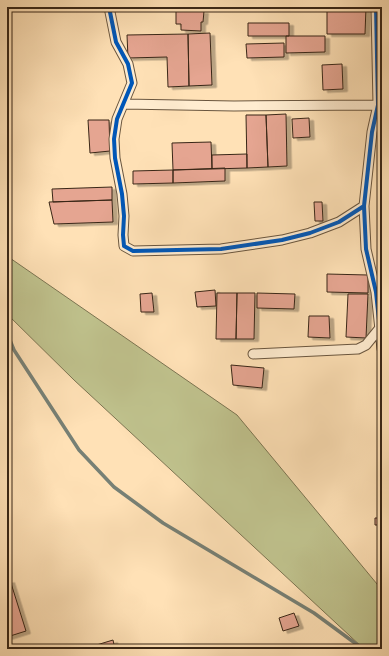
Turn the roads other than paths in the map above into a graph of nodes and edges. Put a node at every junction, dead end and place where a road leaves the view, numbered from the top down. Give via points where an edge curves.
1 (109, 7) edge
2 (376, 7) edge
3 (124, 104) junction
4 (380, 105) edge
5 (364, 206) junction
6 (379, 329) junction
7 (382, 349) edge
8 (253, 354) dead end

1 - 3 street via 116,42 128,64 132,83
2 - 4 street
3 - 4 street
3 - 5 street via 117,119 115,158 122,194 124,246 133,251 221,249 282,240 339,222
4 - 5 street via 372,132
5 - 6 street via 366,249 376,292
6 - 7 street
6 - 8 street via 366,345 358,349

